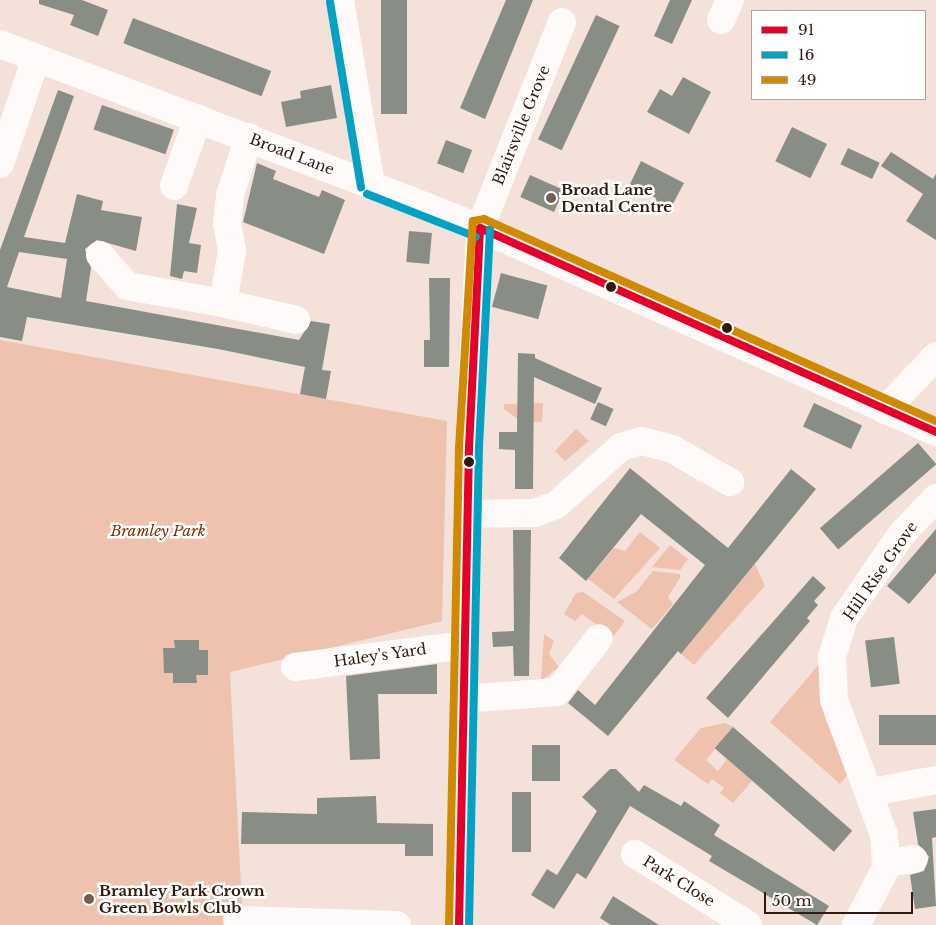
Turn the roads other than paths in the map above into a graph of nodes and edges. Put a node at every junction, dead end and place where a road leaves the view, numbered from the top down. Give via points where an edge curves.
1 (340, 0) edge
2 (562, 22) dead end
3 (0, 44) edge
4 (36, 58) junction
5 (8, 117) edge
6 (198, 118) junction
7 (249, 137) junction
8 (0, 164) edge
9 (371, 185) junction
10 (174, 186) dead end
11 (480, 228) junction
12 (100, 255) dead end
13 (223, 303) junction
14 (296, 320) dead end
15 (936, 356) edge
16 (884, 410) junction
17 (936, 432) edge
18 (730, 482) dead end
19 (936, 498) edge
20 (467, 514) junction
21 (599, 638) dead end
22 (464, 645) junction
23 (295, 667) dead end
24 (463, 699) junction
25 (936, 780) edge
26 (871, 792) junction
27 (635, 854) dead end
28 (914, 859) dead end
29 (886, 863) junction
30 (238, 920) dead end
31 (397, 925) edge
32 (459, 925) edge
33 (748, 925) edge
34 (856, 925) edge

1 - 9 street
2 - 11 street, Blairsville Grove
3 - 4 street, Broad Lane
4 - 5 street
4 - 6 street, Broad Lane
5 - 8 street
6 - 7 street, Broad Lane
6 - 10 street
7 - 9 street, Broad Lane
7 - 13 street via 230,195 227,224 232,252
9 - 11 street, Broad Lane
11 - 16 street, Broad Lane
11 - 20 street, Blairsville Grove
12 - 13 street via 127,286
13 - 14 street
15 - 16 street
16 - 17 street, Broad Lane
18 - 20 street via 672,448 642,441 621,447 556,505 534,513
19 - 26 street, Hill Rise Grove via 901,535 844,618 832,657 834,700
20 - 22 street, Blairsville Grove
21 - 24 street via 558,692
22 - 23 street, Haley's Yard
22 - 24 street, Blairsville Grove
24 - 32 street, Blairsville Grove
25 - 26 street
26 - 29 street, Hill Rise Grove via 884,835
27 - 33 street, Park Close
28 - 29 street
29 - 34 street via 872,900
30 - 31 street

